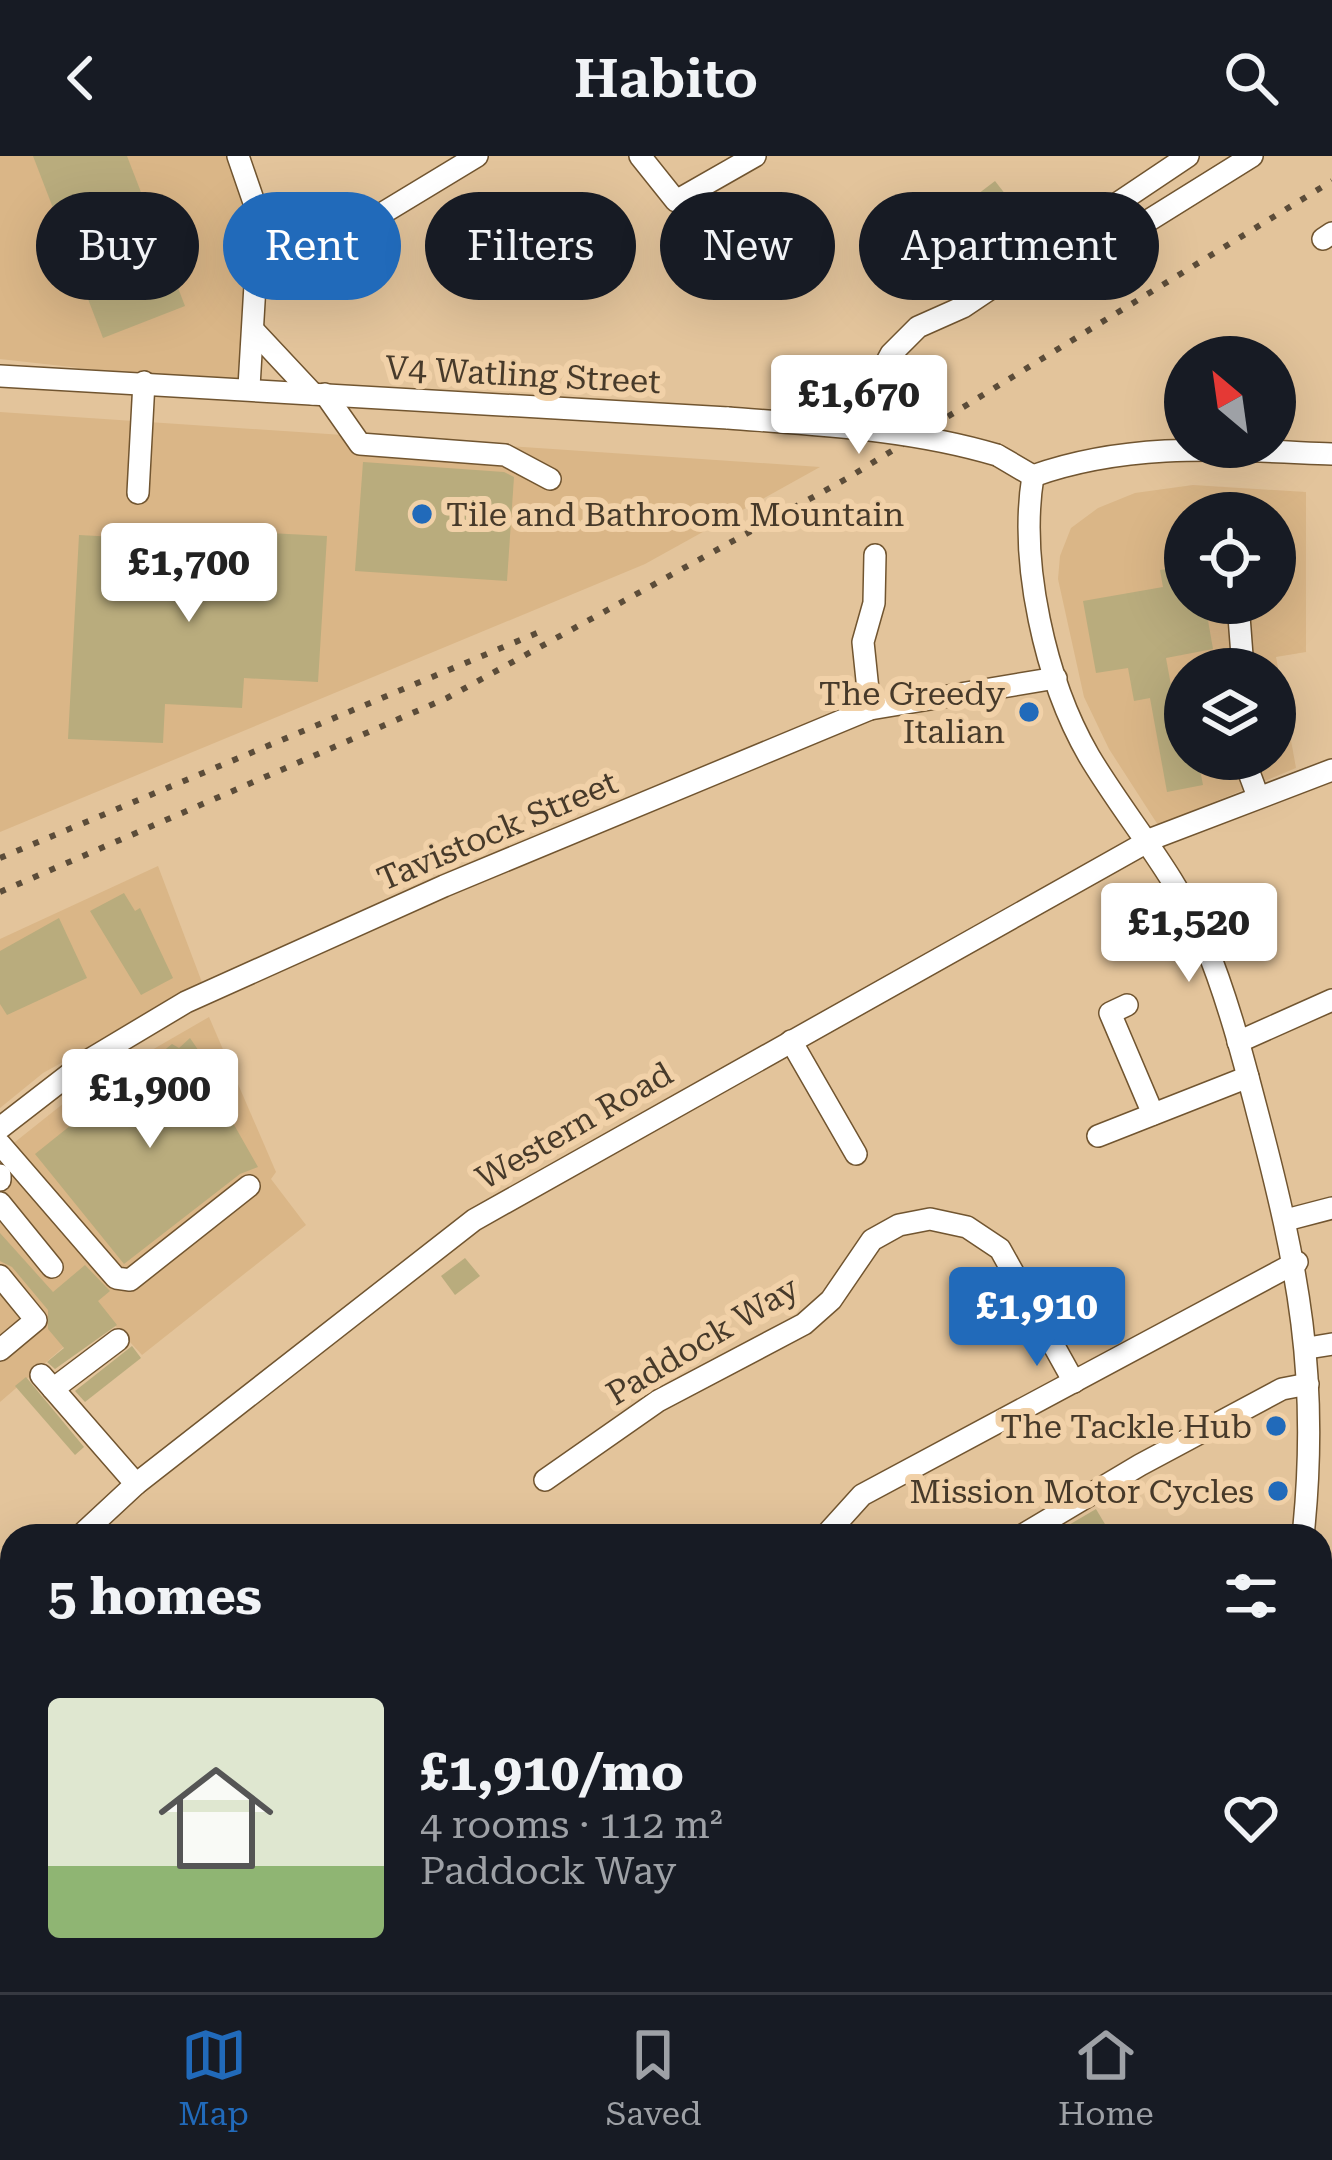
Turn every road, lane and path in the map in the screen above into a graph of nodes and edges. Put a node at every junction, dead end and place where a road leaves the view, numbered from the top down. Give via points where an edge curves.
1 (238, 156) edge
2 (477, 156) edge
3 (640, 156) edge
4 (755, 156) edge
5 (1188, 156) edge
6 (1252, 156) edge
7 (250, 192) edge
8 (401, 202) edge
9 (1159, 213) edge
10 (257, 300) edge
11 (255, 332) junction
12 (0, 376) edge
13 (144, 382) junction
14 (249, 387) junction
15 (319, 394) junction
16 (852, 428) junction
17 (1332, 454) edge
18 (1033, 476) junction
19 (550, 479) dead end
20 (138, 493) dead end
21 (875, 555) dead end
22 (1056, 678) junction
23 (870, 709) junction
24 (1332, 770) edge
25 (1252, 780) edge
26 (1257, 794) junction
27 (1148, 843) junction
28 (1332, 1000) edge
29 (1127, 1005) dead end
30 (791, 1041) junction
31 (1238, 1042) junction
32 (1248, 1077) junction
33 (1153, 1114) junction
34 (0, 1128) edge
35 (1098, 1136) dead end
36 (0, 1144) edge
37 (856, 1154) dead end
38 (249, 1186) dead end
39 (0, 1203) edge
40 (1332, 1208) edge
41 (1286, 1220) junction
42 (1297, 1262) junction
43 (52, 1268) dead end
44 (0, 1276) edge
45 (118, 1340) dead end
46 (1332, 1344) edge
47 (1308, 1348) junction
48 (0, 1350) edge
49 (1074, 1382) junction
50 (1308, 1384) junction
51 (545, 1480) dead end
52 (136, 1484) junction
53 (93, 1524) edge
54 (836, 1524) edge
55 (1042, 1524) edge
56 (1304, 1524) edge

1 - 7 street
2 - 8 street
3 - 4 street via 676,201
5 - 16 street via 963,307 919,327 891,354
6 - 9 street
10 - 11 street
11 - 14 street
11 - 15 street
12 - 13 street, V4 Watling Street
13 - 14 street, V4 Watling Street
13 - 20 street
14 - 15 street, V4 Watling Street
15 - 16 street, V4 Watling Street, bridge
15 - 19 street via 360,444 506,455
16 - 18 street, V4 Watling Street, bridge via 953,442
17 - 18 street via 1183,447 1075,461
18 - 22 street via 1028,556
21 - 23 street via 863,642
22 - 23 street, Tavistock Street
22 - 27 street via 1090,758
23 - 34 street, Tavistock Street via 186,1002
24 - 26 street, Western Road
25 - 26 street
26 - 27 street, Western Road
27 - 30 street, Western Road
27 - 31 street via 1204,942
28 - 31 street
29 - 33 street via 1110,1013
30 - 37 street
30 - 52 street, Western Road via 474,1220
31 - 32 street
32 - 33 street
32 - 41 street
33 - 35 street
36 - 38 street via 116,1279 130,1280
39 - 43 street
40 - 41 street
41 - 42 street
42 - 47 street
42 - 49 street
44 - 48 street via 36,1320
45 - 52 street via 47,1382
46 - 47 street
47 - 50 street
49 - 51 street, Paddock Way via 1000,1250 967,1227 930,1219 872,1240 831,1300 803,1324 658,1400
49 - 54 street via 862,1495
50 - 55 street via 1282,1389
50 - 56 street
52 - 53 street, Western Road

